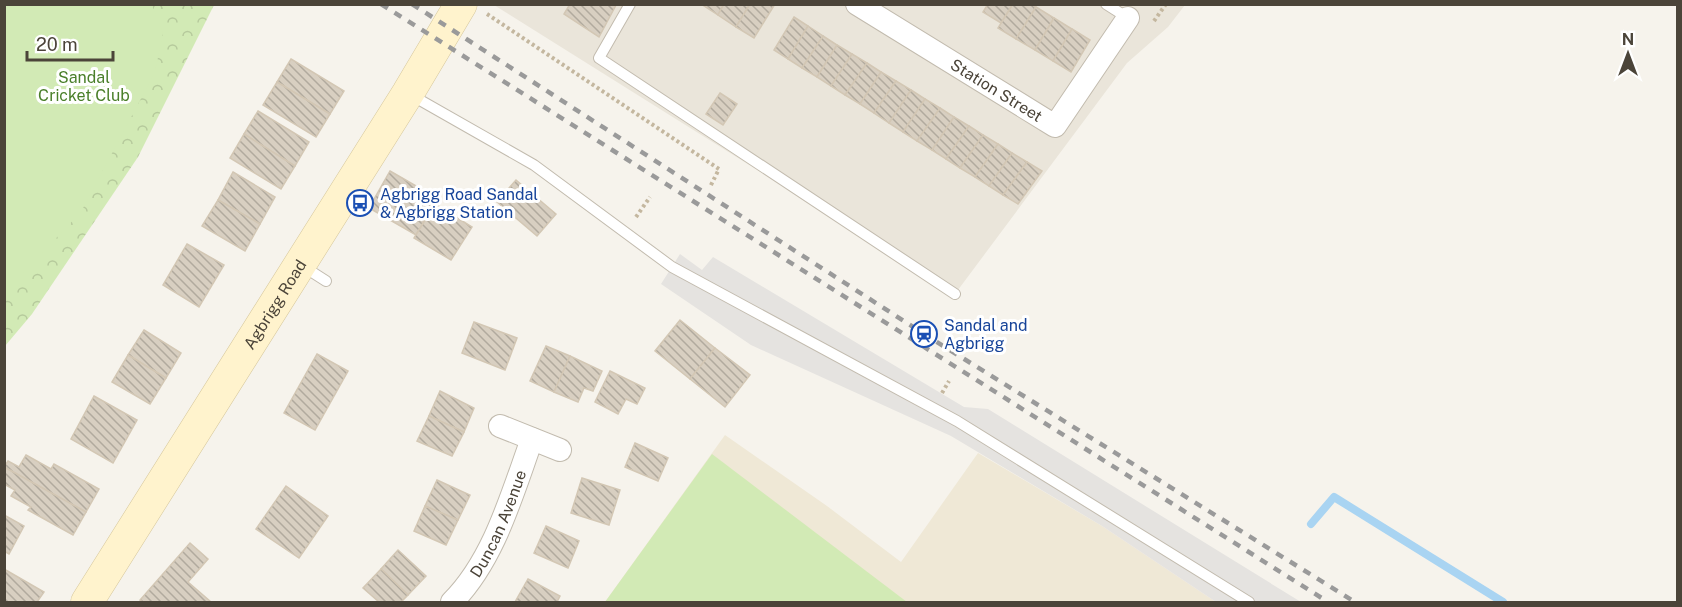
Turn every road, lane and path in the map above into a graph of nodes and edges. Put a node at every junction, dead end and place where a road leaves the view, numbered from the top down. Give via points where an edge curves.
1 (630, 4) edge
2 (857, 4) edge
3 (1106, 4) edge
4 (470, 7) edge
5 (1128, 18) joint
6 (408, 93) junction
7 (710, 187) dead end
8 (300, 264) junction
9 (326, 280) dead end
10 (955, 294) dead end
11 (949, 381) dead end
12 (942, 393) dead end
13 (500, 426) dead end
14 (532, 439) junction
15 (560, 450) dead end
16 (87, 603) edge
17 (452, 603) edge
18 (1249, 603) edge

1 - 10 lane via 599,58
2 - 5 street, Station Street via 1055,126
3 - 5 lane
4 - 6 main road, Agbrigg Road
4 - 7 path via 719,169
6 - 8 main road, Agbrigg Road
6 - 18 lane via 534,165 672,267 957,421
8 - 9 lane
8 - 16 main road, Agbrigg Road
11 - 12 path
13 - 14 street
14 - 15 street
14 - 17 street, Duncan Avenue via 500,526 465,589

